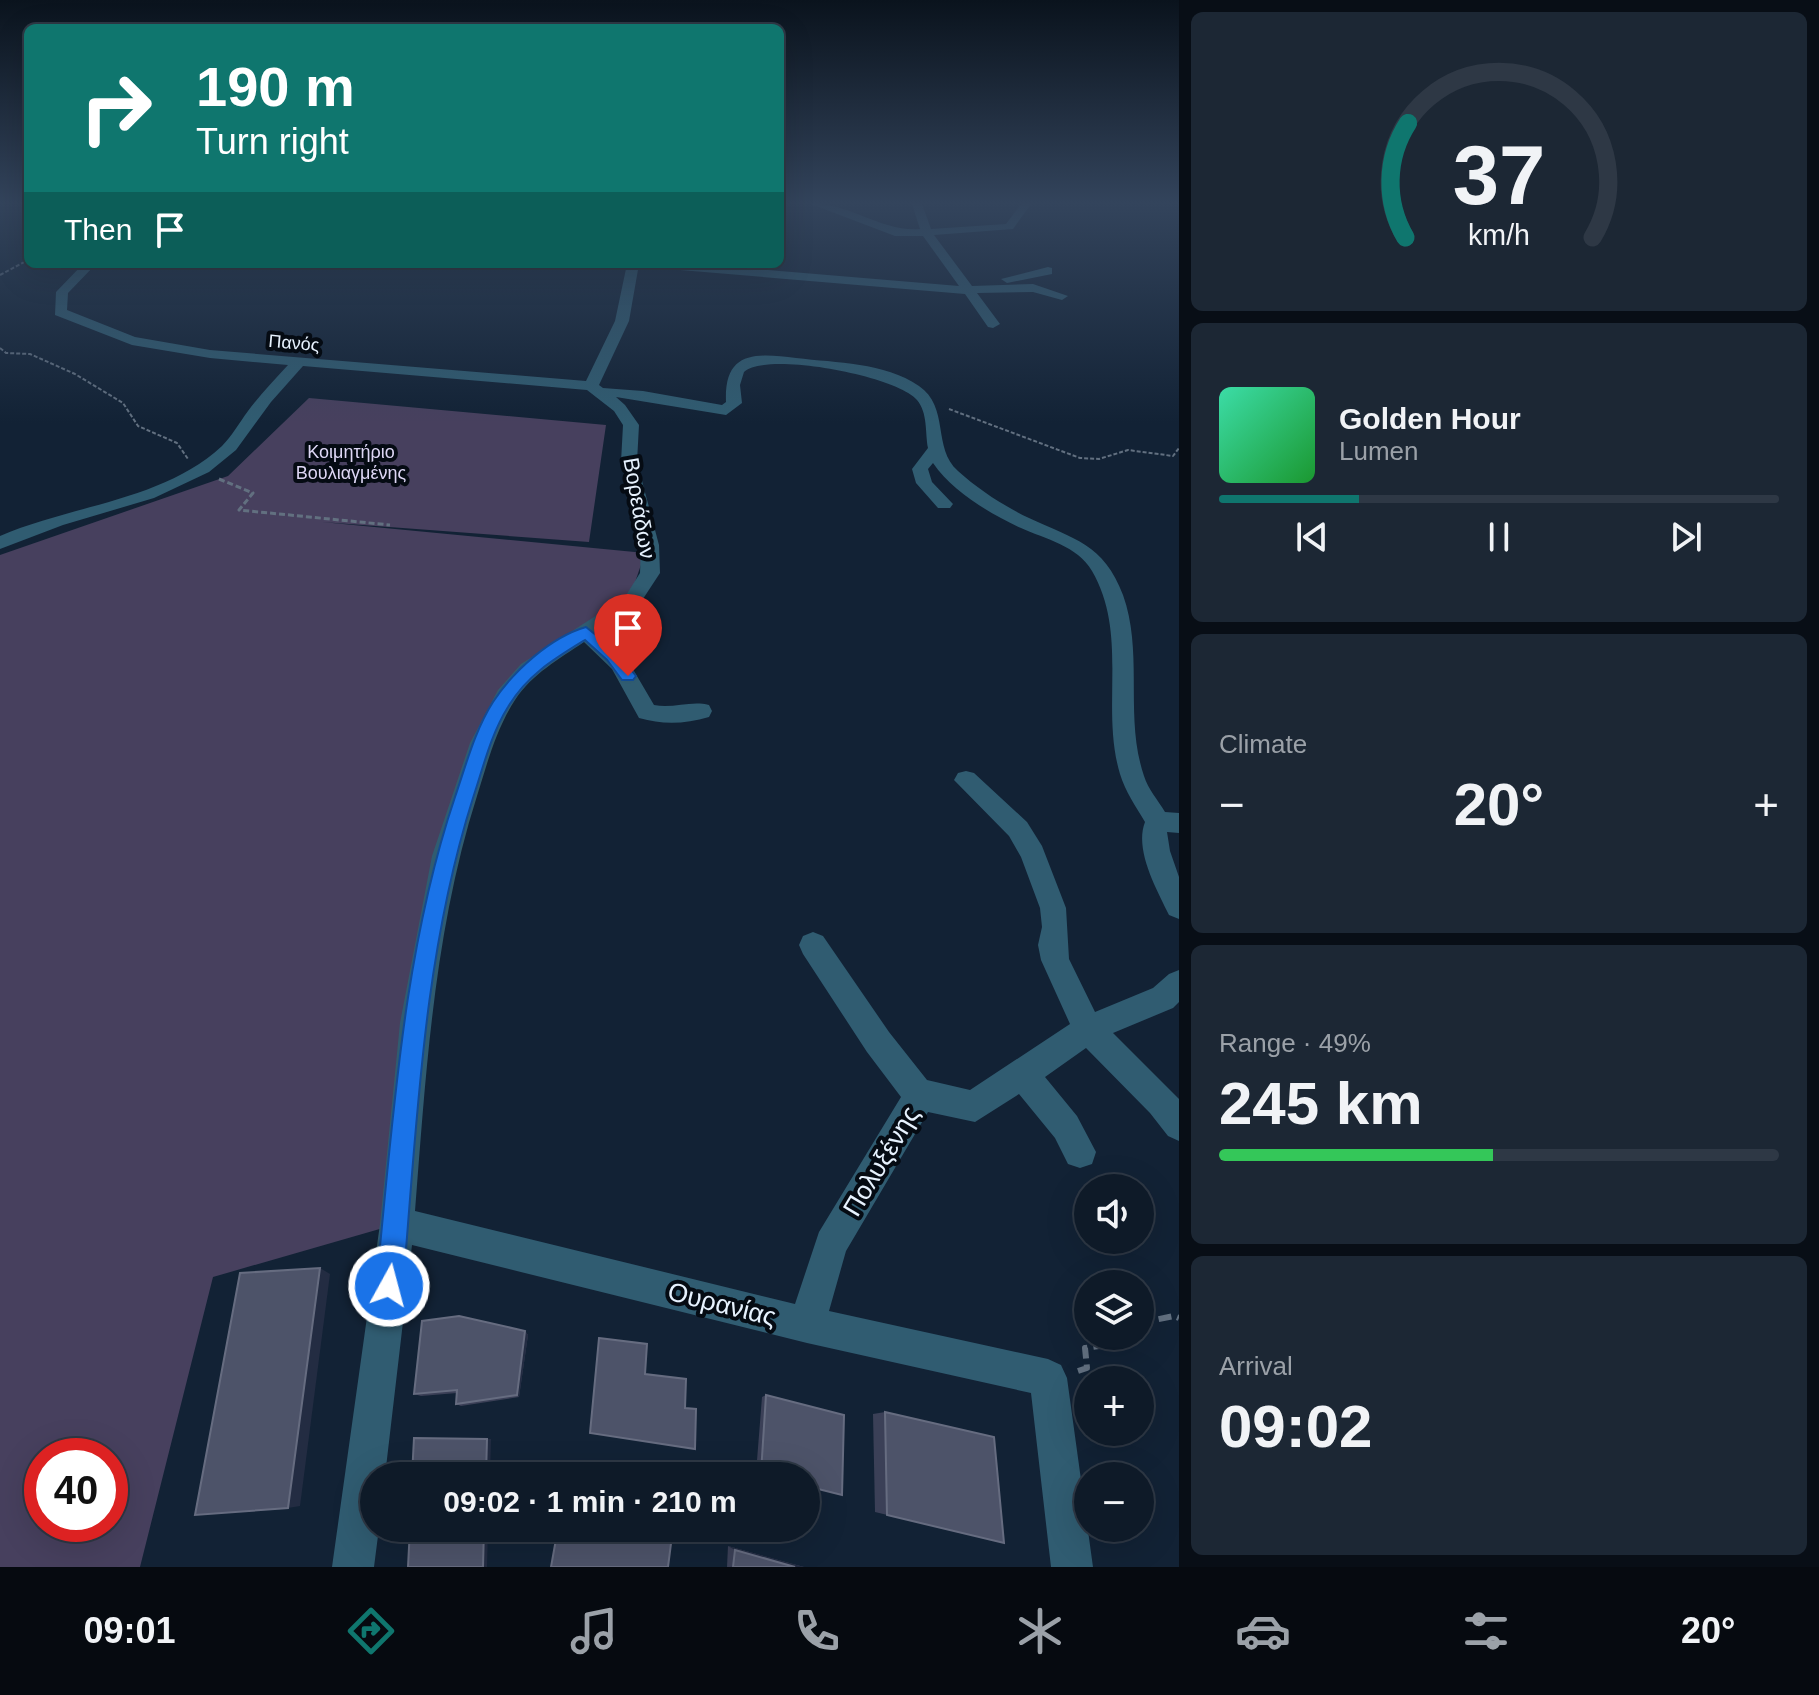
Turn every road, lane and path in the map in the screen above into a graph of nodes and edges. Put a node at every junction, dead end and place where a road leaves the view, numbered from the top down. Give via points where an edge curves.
1 (77, 277) edge
2 (630, 277) edge
3 (826, 277) edge
4 (958, 277) edge
5 (1018, 277) edge
6 (966, 288) junction
7 (1062, 296) dead end
8 (993, 324) dead end
9 (0, 348) edge
10 (300, 361) junction
11 (596, 389) junction
12 (930, 405) junction
13 (1179, 448) edge
14 (934, 451) junction
15 (199, 470) junction
16 (944, 504) dead end
17 (390, 525) dead end
18 (0, 543) edge
19 (586, 632) junction
20 (701, 711) dead end
21 (966, 780) dead end
22 (1169, 822) edge
23 (1179, 907) edge
24 (813, 945) dead end
25 (1179, 983) edge
26 (1088, 1029) junction
27 (1024, 1076) junction
28 (920, 1096) junction
29 (1179, 1125) edge
30 (1080, 1152) dead end
31 (397, 1224) junction
32 (1179, 1318) edge
33 (1154, 1320) edge
34 (807, 1325) junction
35 (1085, 1350) edge
36 (1048, 1378) junction
37 (353, 1567) edge
38 (1072, 1567) edge

1 - 10 street, Πανός via 62,292 60,312 132,341
2 - 11 street via 622,321
3 - 6 street
4 - 6 street
5 - 6 street
6 - 7 street via 1017,287
6 - 8 street
9 - 15 path via 50,361 123,403 138,426 177,443
10 - 11 street, Πανός
10 - 15 street via 225,451
11 - 12 street, Πανός via 726,410 734,403 737,370 746,363 770,360 867,371 912,388
11 - 19 street, Βορεάδων via 631,425 629,462 652,564 632,601
12 - 13 path via 1080,458 1099,459 1128,450 1173,456
12 - 14 street
14 - 16 street via 920,469 921,477
14 - 22 street via 947,472 971,490 1092,557 1102,572 1124,627 1122,708 1129,768 1137,788
15 - 17 path via 253,493 239,510
15 - 18 street
19 - 20 street via 620,664 647,712 656,716
19 - 31 street, Βορεάδων via 540,660 514,686 494,716 469,778 445,856 415,1023
21 - 26 street via 1018,829 1033,854 1053,908 1055,960
22 - 23 street via 1153,832
24 - 28 street
25 - 26 street, Πολυξένης via 1163,998
26 - 27 street, Πολυξένης
26 - 29 street
27 - 28 street, Πολυξένης via 970,1107
27 - 30 street
28 - 34 street, Πολυξένης via 831,1244
31 - 34 street, Ουρανίας
31 - 37 street, Βορεάδων
32 - 33 path
34 - 36 street, Ουρανίας
35 - 36 path via 1087,1368
36 - 38 street

